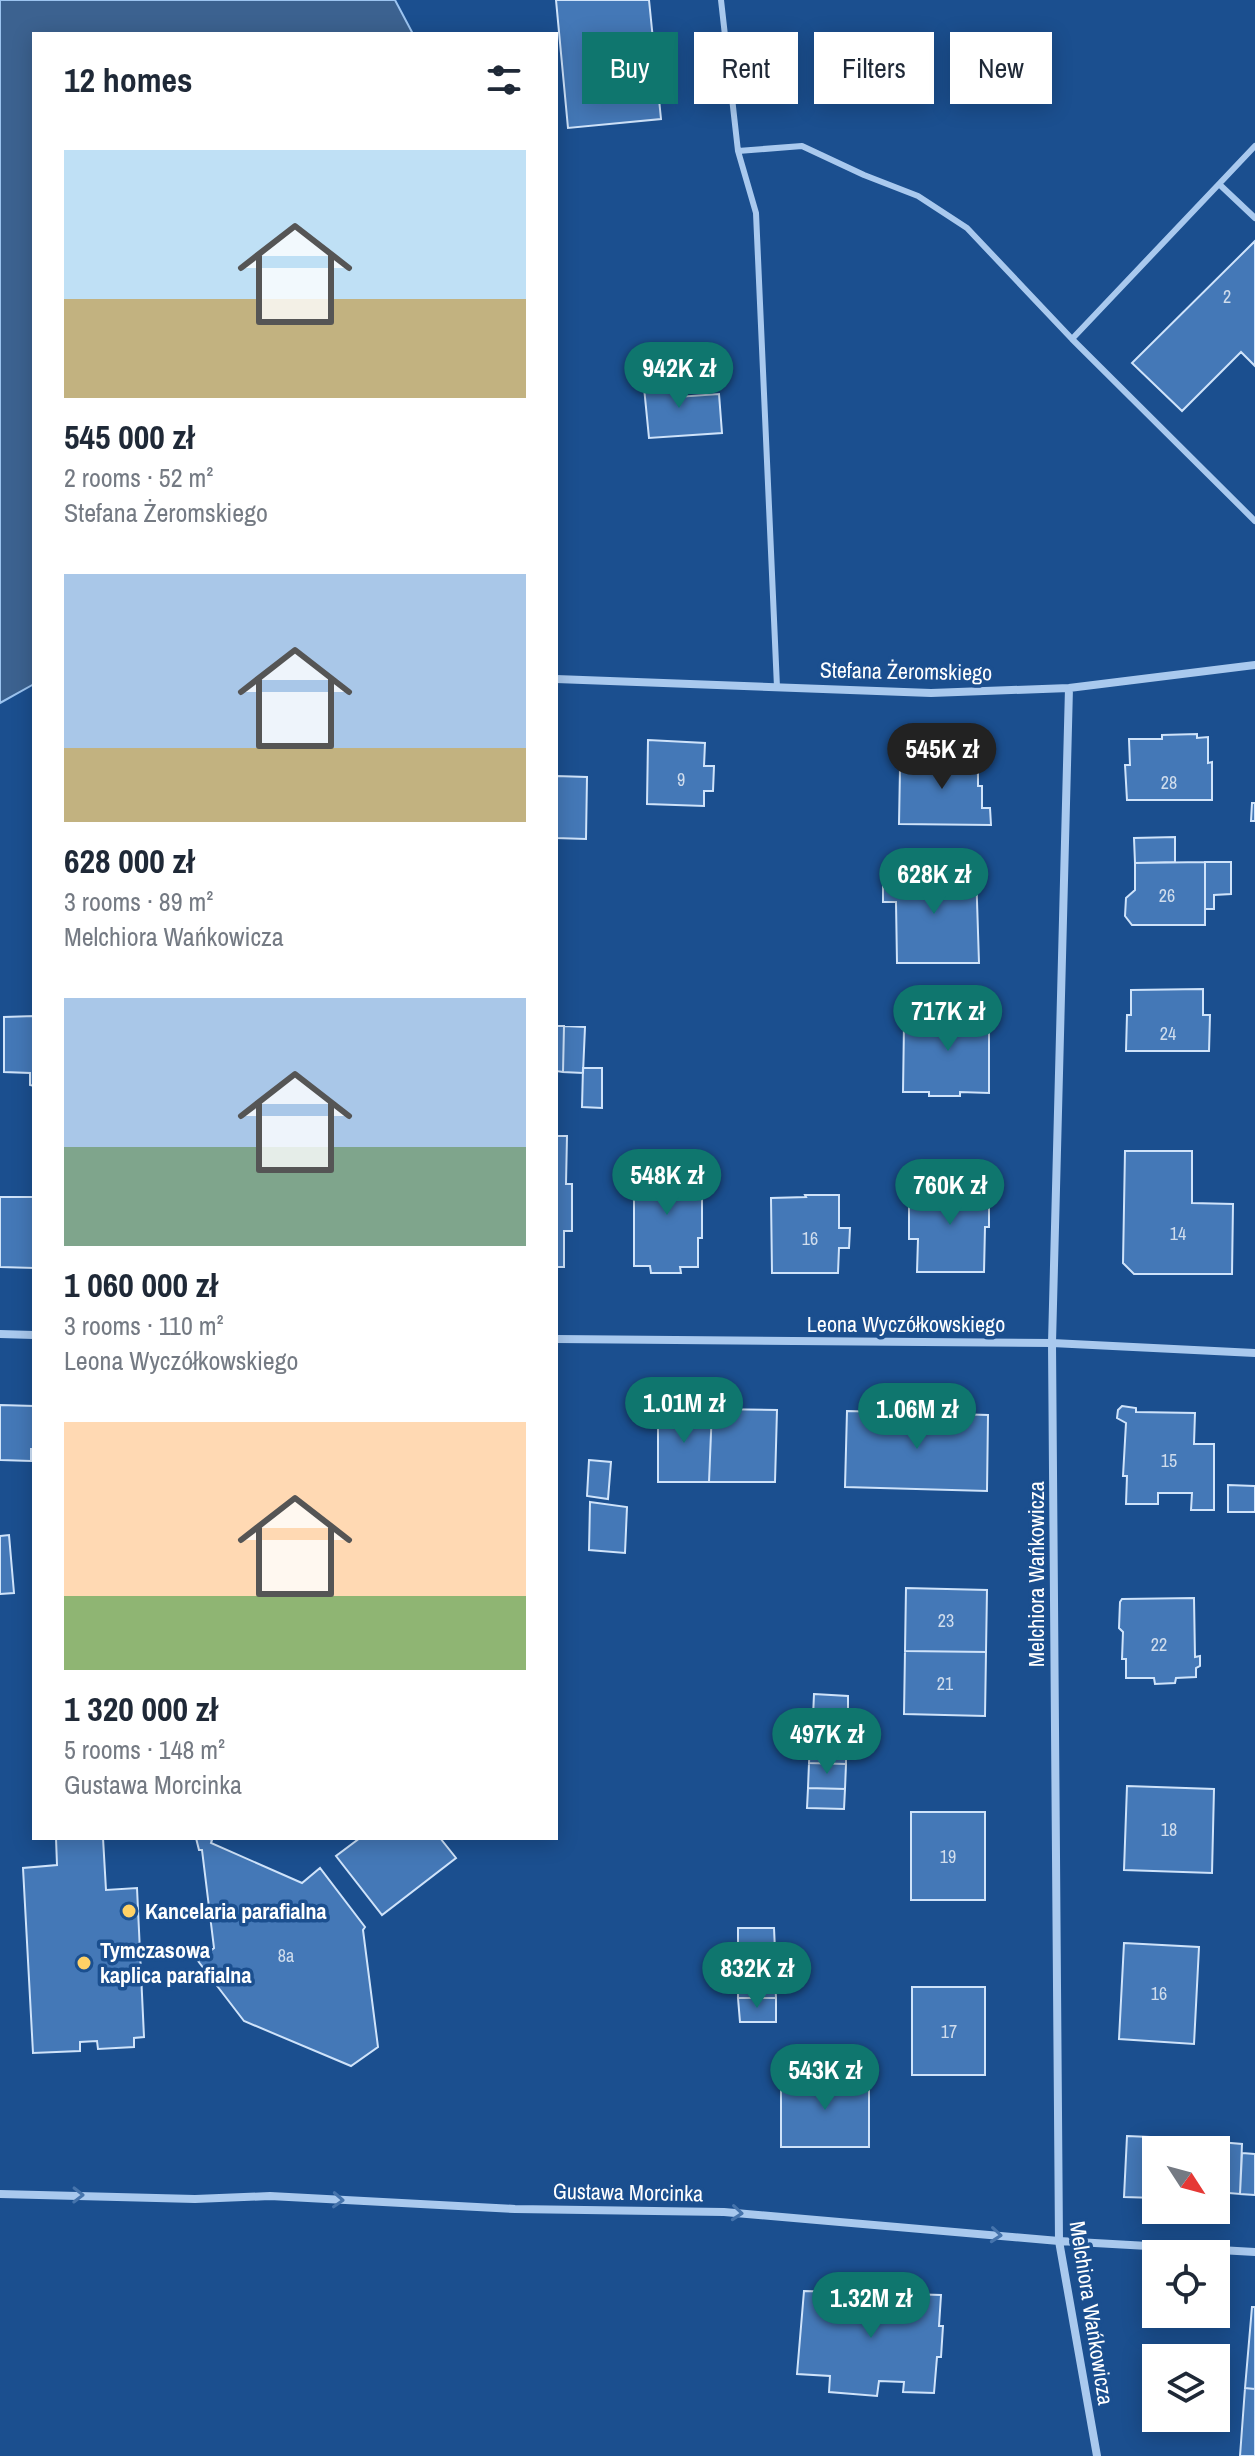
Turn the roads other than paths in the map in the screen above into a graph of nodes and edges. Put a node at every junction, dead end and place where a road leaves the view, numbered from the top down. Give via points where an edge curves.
1 (721, 0) edge
2 (1255, 146) edge
3 (738, 151) junction
4 (1219, 184) junction
5 (1255, 218) edge
6 (1072, 339) junction
7 (1255, 521) edge
8 (1255, 665) edge
9 (558, 679) edge
10 (777, 687) junction
11 (1069, 688) junction
12 (0, 1334) edge
13 (32, 1335) edge
14 (558, 1339) edge
15 (1052, 1343) junction
16 (1255, 1353) edge
17 (0, 2194) edge
18 (1059, 2241) junction
19 (1255, 2252) edge
20 (1097, 2456) edge

1 - 3 lane
2 - 4 lane
3 - 6 lane via 802,146 918,196 967,228
3 - 10 lane via 756,213
4 - 5 lane
4 - 6 lane
6 - 7 lane
8 - 11 street, Stefana Żeromskiego
9 - 10 street, Stefana Żeromskiego
10 - 11 street, Stefana Żeromskiego via 931,693
11 - 15 street, Melchiora Wańkowicza
12 - 13 street
14 - 15 street, Leona Wyczółkowskiego
15 - 16 street, Leona Wyczółkowskiego
15 - 18 street, Melchiora Wańkowicza
17 -> 18 street, Gustawa Morcinka via 270,2196 515,2209 724,2212
18 - 19 street, Gustawa Morcinka
18 - 20 street, Melchiora Wańkowicza

